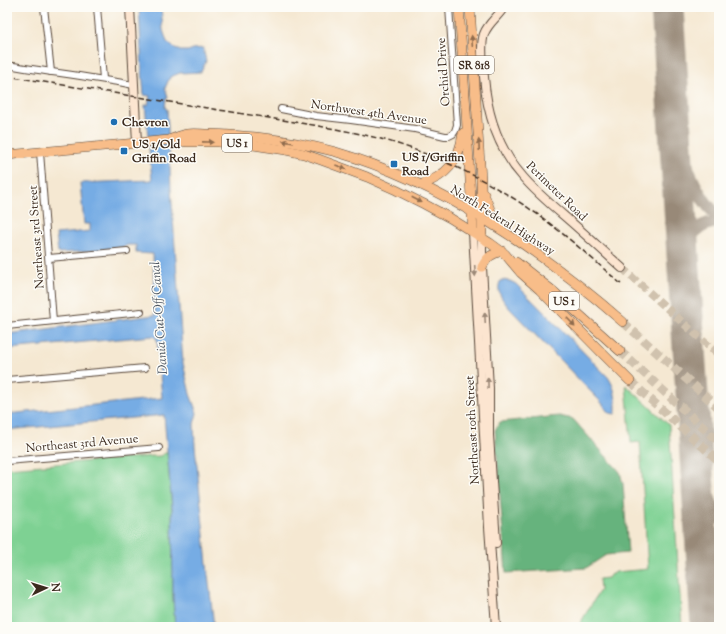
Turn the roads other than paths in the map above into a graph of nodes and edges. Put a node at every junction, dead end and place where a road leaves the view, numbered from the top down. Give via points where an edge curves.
1 (44, 7) edge
2 (97, 7) edge
3 (130, 7) edge
4 (449, 7) edge
5 (459, 7) edge
6 (470, 7) edge
7 (504, 7) edge
8 (7, 65) edge
9 (51, 72) junction
10 (103, 79) junction
11 (134, 85) junction
12 (281, 109) dead end
13 (466, 110) junction
14 (453, 134) joint
15 (169, 140) junction
16 (141, 143) junction
17 (308, 146) junction
18 (40, 152) junction
19 (304, 154) junction
20 (7, 155) edge
21 (481, 183) junction
22 (420, 185) junction
23 (472, 213) junction
24 (482, 219) junction
25 (503, 231) junction
26 (473, 232) junction
27 (482, 238) junction
28 (127, 251) dead end
29 (503, 253) junction
30 (49, 258) junction
31 (482, 267) junction
32 (622, 268) tunnel mouth
33 (141, 312) dead end
34 (53, 321) junction
35 (623, 322) tunnel mouth
36 (7, 326) edge
37 (620, 352) tunnel mouth
38 (145, 368) dead end
39 (7, 380) edge
40 (630, 381) tunnel mouth
41 (159, 448) dead end
42 (7, 461) edge
43 (488, 461) junction
44 (492, 568) junction
45 (498, 579) junction
46 (496, 627) edge
47 (501, 627) edge

1 - 9 street
2 - 10 street
3 - 11 street
4 - 14 street, Orchid Drive via 457,125
5 - 13 main road, SR 818
21 -> 6 main road, SR 818
7 - 32 street, Perimeter Road via 488,26 482,47 486,98 498,138 514,166 529,184
8 - 9 street
9 - 10 street
10 - 11 street
11 - 16 street
12 - 14 street, Northwest 4th Avenue via 415,129 445,136
13 - 22 main road via 461,145 454,161 439,177
13 - 23 main road, SR 818
15 - 16 main road, North Federal Highway / US 1
17 -> 15 main road, North Federal Highway / US 1 via 267,138 232,135 186,134
15 -> 19 main road, North Federal Highway / US 1 via 253,144
16 - 18 main road, North Federal Highway / US 1
17 - 19 street
17 - 22 main road, North Federal Highway / US 1 via 336,152 390,171
18 - 20 main road, North Federal Highway / US 1
18 - 30 street, Northeast 3rd Street
19 -> 26 main road, North Federal Highway / US 1 via 396,190
21 - 24 main road, SR 818
21 - 25 main road via 490,212
22 - 23 main road, North Federal Highway / US 1
23 - 24 main road, North Federal Highway / US 1
23 - 26 main road, SR 818
24 - 25 main road, North Federal Highway / US 1
24 - 27 main road, SR 818
25 - 35 main road, North Federal Highway / US 1 via 569,277
26 - 27 main road, North Federal Highway / US 1
26 -> 43 street, Northeast 10th Street
27 - 29 main road, North Federal Highway / US 1
27 - 31 street, Northeast 10th Street
28 - 30 street
29 - 31 main road via 489,256
29 - 37 main road, North Federal Highway / US 1 via 553,291
29 -> 40 main road via 520,273 530,280
30 - 34 street, Northeast 3rd Street
43 -> 31 street, Northeast 10th Street via 488,357
33 - 34 street
34 - 36 street
38 - 39 street
41 - 42 street, Northeast 3rd Avenue
43 - 44 street, Northeast 10th Street
43 - 45 street, Northeast 10th Street
44 - 45 street
44 - 46 street, Northeast 10th Street
45 - 47 street, Northeast 10th Street

